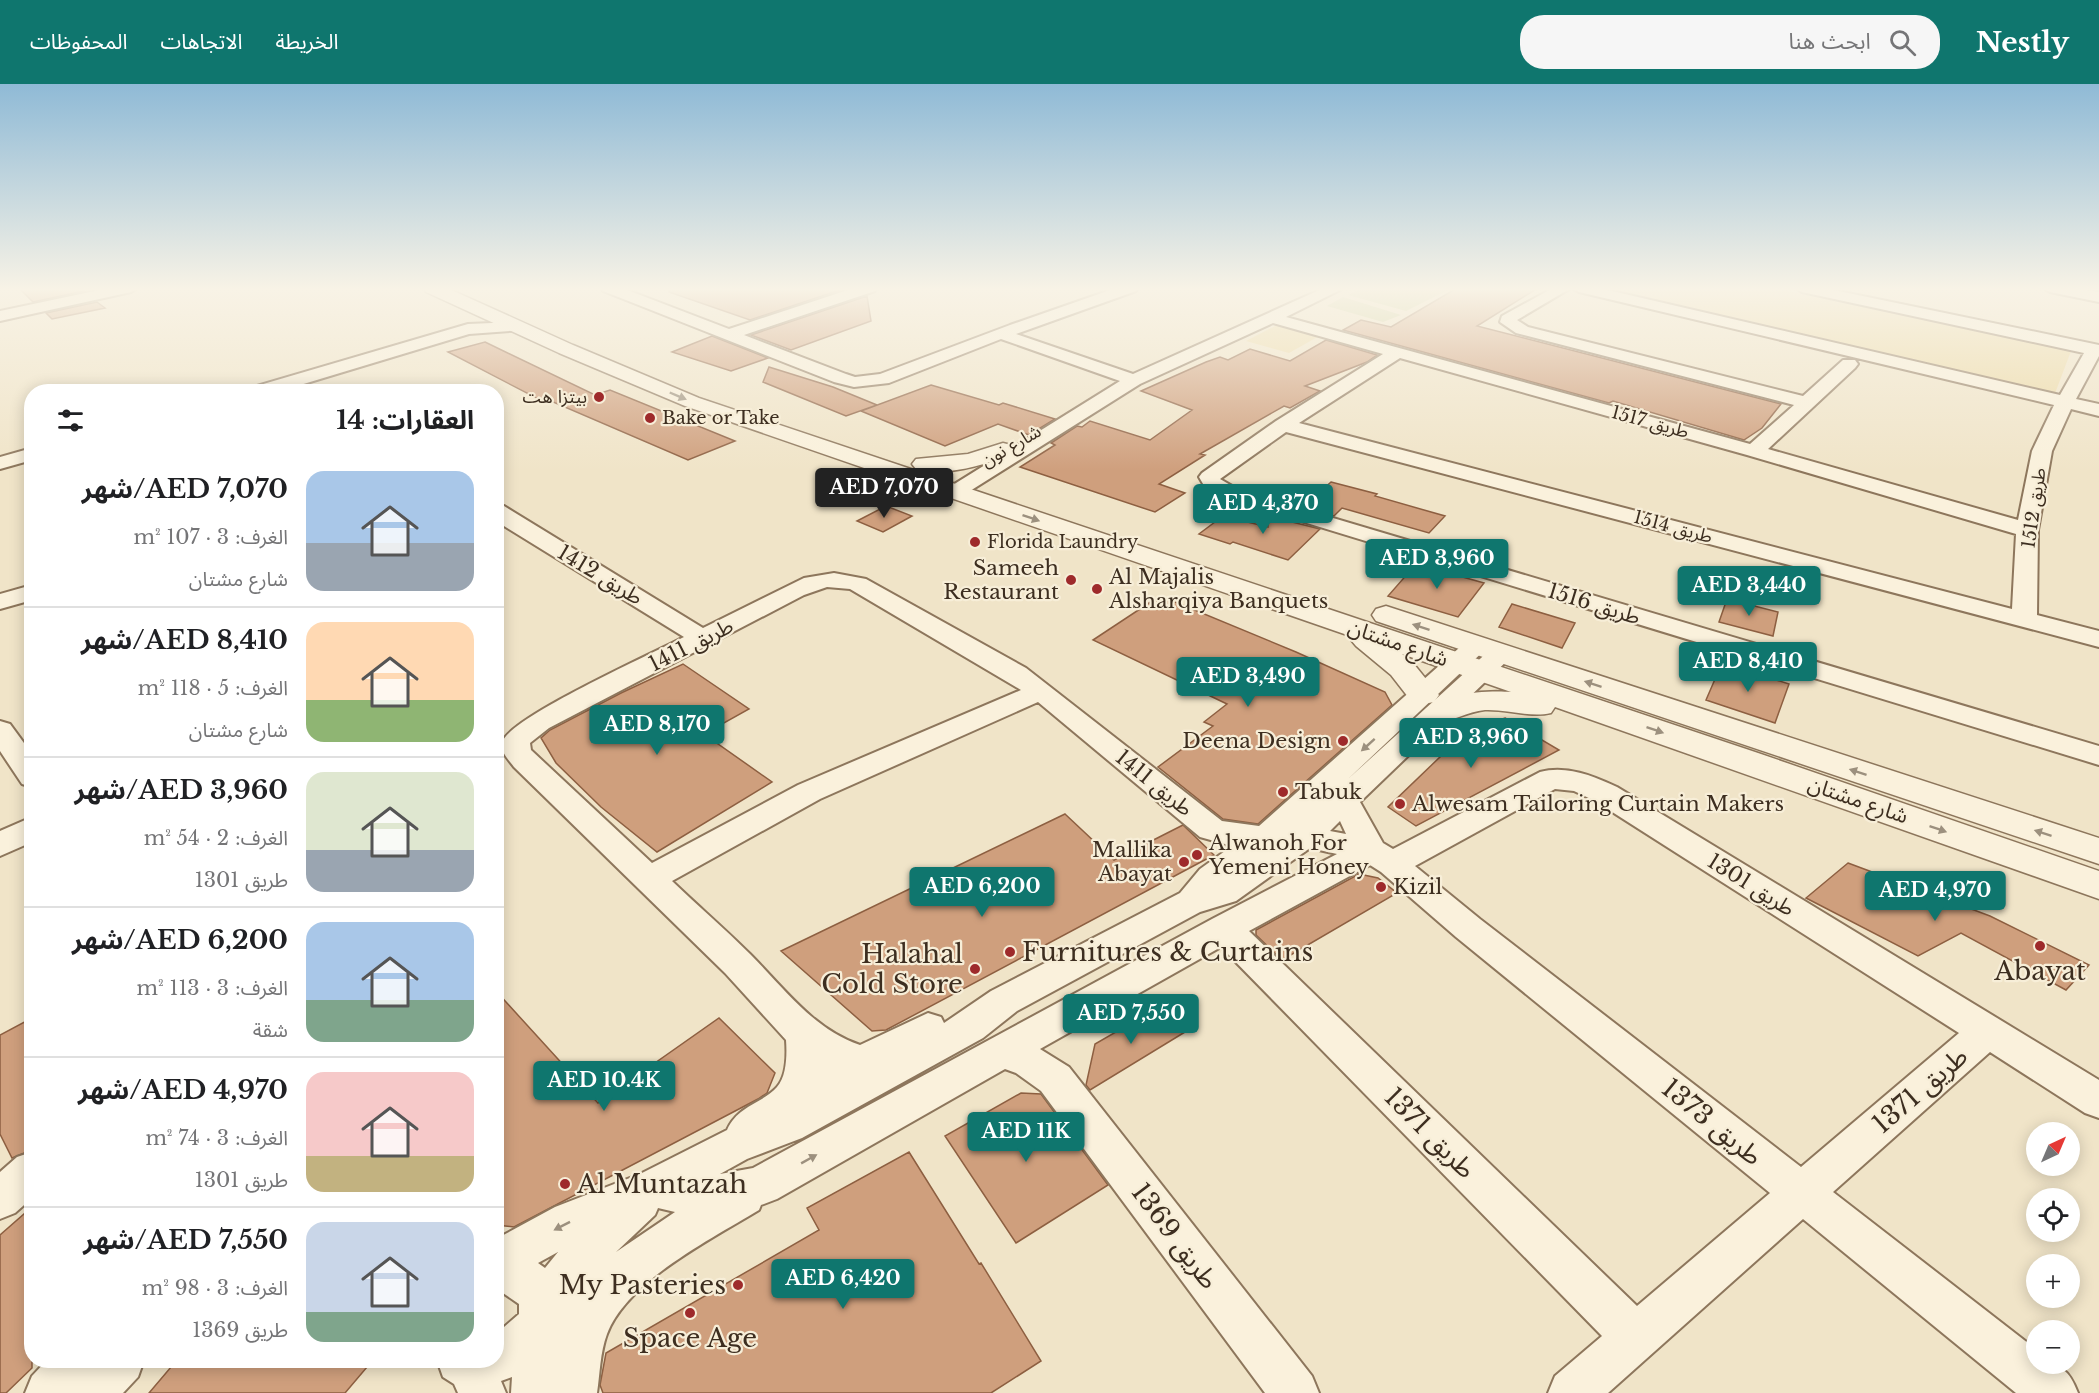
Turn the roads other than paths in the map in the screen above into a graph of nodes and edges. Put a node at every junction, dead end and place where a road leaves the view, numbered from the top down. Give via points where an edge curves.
1 (400, 349) edge
2 (569, 349) edge
3 (603, 349) edge
4 (764, 349) edge
5 (961, 349) edge
6 (1045, 349) edge
7 (1203, 349) edge
8 (1387, 349) edge
9 (1597, 349) edge
10 (1839, 349) edge
11 (2096, 350) edge
12 (1398, 352) junction
13 (1849, 363) dead end
14 (1134, 380) junction
15 (283, 384) edge
16 (2065, 402) junction
17 (1808, 403) junction
18 (1084, 410) junction
19 (2099, 410) edge
20 (1283, 425) junction
21 (1003, 450) junction
22 (1754, 451) junction
23 (24, 456) edge
24 (0, 463) edge
25 (924, 464) junction
26 (958, 484) junction
27 (504, 517) edge
28 (2027, 530) junction
29 (24, 594) edge
30 (0, 602) edge
31 (2024, 619) junction
32 (1351, 627) junction
33 (704, 639) junction
34 (2099, 639) edge
35 (1479, 658) junction
36 (1041, 691) junction
37 (1430, 705) junction
38 (1610, 715) junction
39 (0, 730) edge
40 (506, 744) edge
41 (2099, 756) edge
42 (24, 765) edge
43 (1344, 800) junction
44 (1211, 829) junction
45 (24, 832) edge
46 (1305, 836) junction
47 (24, 844) edge
48 (0, 845) edge
49 (1265, 851) junction
50 (2099, 851) edge
51 (0, 852) edge
52 (1381, 858) junction
53 (1212, 878) junction
54 (650, 879) junction
55 (2099, 885) edge
56 (1188, 903) junction
57 (1241, 919) junction
58 (1053, 1023) junction
59 (1987, 1032) junction
60 (804, 1034) junction
61 (1001, 1052) junction
62 (1055, 1079) junction
63 (842, 1080) junction
64 (791, 1099) junction
65 (2099, 1101) edge
66 (733, 1146) junction
67 (24, 1178) edge
68 (762, 1185) junction
69 (655, 1188) junction
70 (1802, 1194) junction
71 (0, 1199) edge
72 (504, 1259) edge
73 (504, 1271) edge
74 (541, 1319) junction
75 (1636, 1337) junction
76 (504, 1355) edge
77 (72, 1368) edge
78 (114, 1368) edge
79 (49, 1393) edge
80 (91, 1393) edge
81 (535, 1393) edge
82 (573, 1393) edge
83 (1295, 1393) edge
84 (1572, 1393) edge
85 (2054, 1393) edge

1 - 15 street
2 -> 26 street, شارع مشتان via 692,402
3 - 25 street, شارع مشتان
4 - 5 street via 854,382 883,379
6 - 14 street
7 - 14 street, شارع نون
8 - 12 street, طريق 1517
9 - 17 street
10 - 16 street
11 - 16 street, طريق 1512
12 - 20 street, طريق 1516
12 - 22 street, طريق 1517
13 - 17 street
14 - 18 street, شارع نون
16 - 19 street
16 - 28 street, طريق 1512 via 2042,451
17 - 22 street
18 - 21 street, شارع نون via 1066,415
18 - 26 street, شارع نون
20 - 31 street, طريق 1514
20 - 41 street, طريق 1516 via 1209,477 1213,486
21 - 25 street via 971,461
21 - 26 street, شارع نون
22 - 28 street, طريق 1517
23 - 24 street
25 - 26 street, شارع مشتان
26 -> 32 street, شارع مشتان
35 -> 26 street, شارع مشتان
27 - 33 street, طريق 1412
28 - 31 street, طريق 1512
29 - 30 street
31 - 34 street, طريق 1514
32 - 35 street, شارع مشتان
32 - 37 street via 1402,669
33 - 36 street, طريق 1411 via 814,582 835,578 858,584
33 - 40 street, طريق 1411 via 539,722
35 - 37 street
35 - 38 street, شارع مشتان
50 -> 35 street, شارع مشتان
36 - 44 street, طريق 1411
36 - 54 street via 809,792
37 - 38 street via 1486,699
37 - 43 street
37 -> 49 street
38 -> 55 street, شارع مشتان
39 - 42 street
40 - 54 street, طريق 1411
43 - 46 street
43 - 52 street
44 - 49 street
44 - 53 street via 1217,849
45 - 48 street
46 - 49 street
46 - 52 street
47 - 51 street
49 - 53 street
49 - 56 street via 1224,892
49 - 57 street via 1267,880
52 - 57 street, طريق 1301
52 - 59 street, طريق 1301 via 1551,779 1580,782 1606,794
52 - 70 street, طريق 1373
53 - 56 street
54 - 60 street, طريق 1411
56 - 63 street via 1004,1001 970,1027
57 - 58 street, طريق 1301
57 - 75 street, طريق 1371
58 - 61 street, طريق 1301
58 - 62 street, طريق 1369 via 1048,1050
59 - 65 street, طريق 1301
59 - 70 street, طريق 1371
60 - 63 street, طريق 1411 via 830,1051
60 - 64 street via 805,1066
61 - 62 street, طريق 1369 via 1030,1062
68 -> 61 street, طريق 1301
62 - 83 street, طريق 1369
63 - 64 street
63 - 66 street via 770,1134
64 - 66 street via 760,1119
66 - 69 street
67 - 71 street
68 - 69 street via 706,1197
68 - 82 street via 652,1252 601,1299 585,1328
69 -> 72 street via 570,1222
69 - 74 street via 593,1243 566,1275
70 - 75 street, طريق 1371
70 - 85 street, طريق 1373
73 - 74 street via 525,1279 538,1290
74 - 76 street via 519,1347
74 - 81 street
75 - 84 street, طريق 1371
77 - 79 street
78 - 80 street

